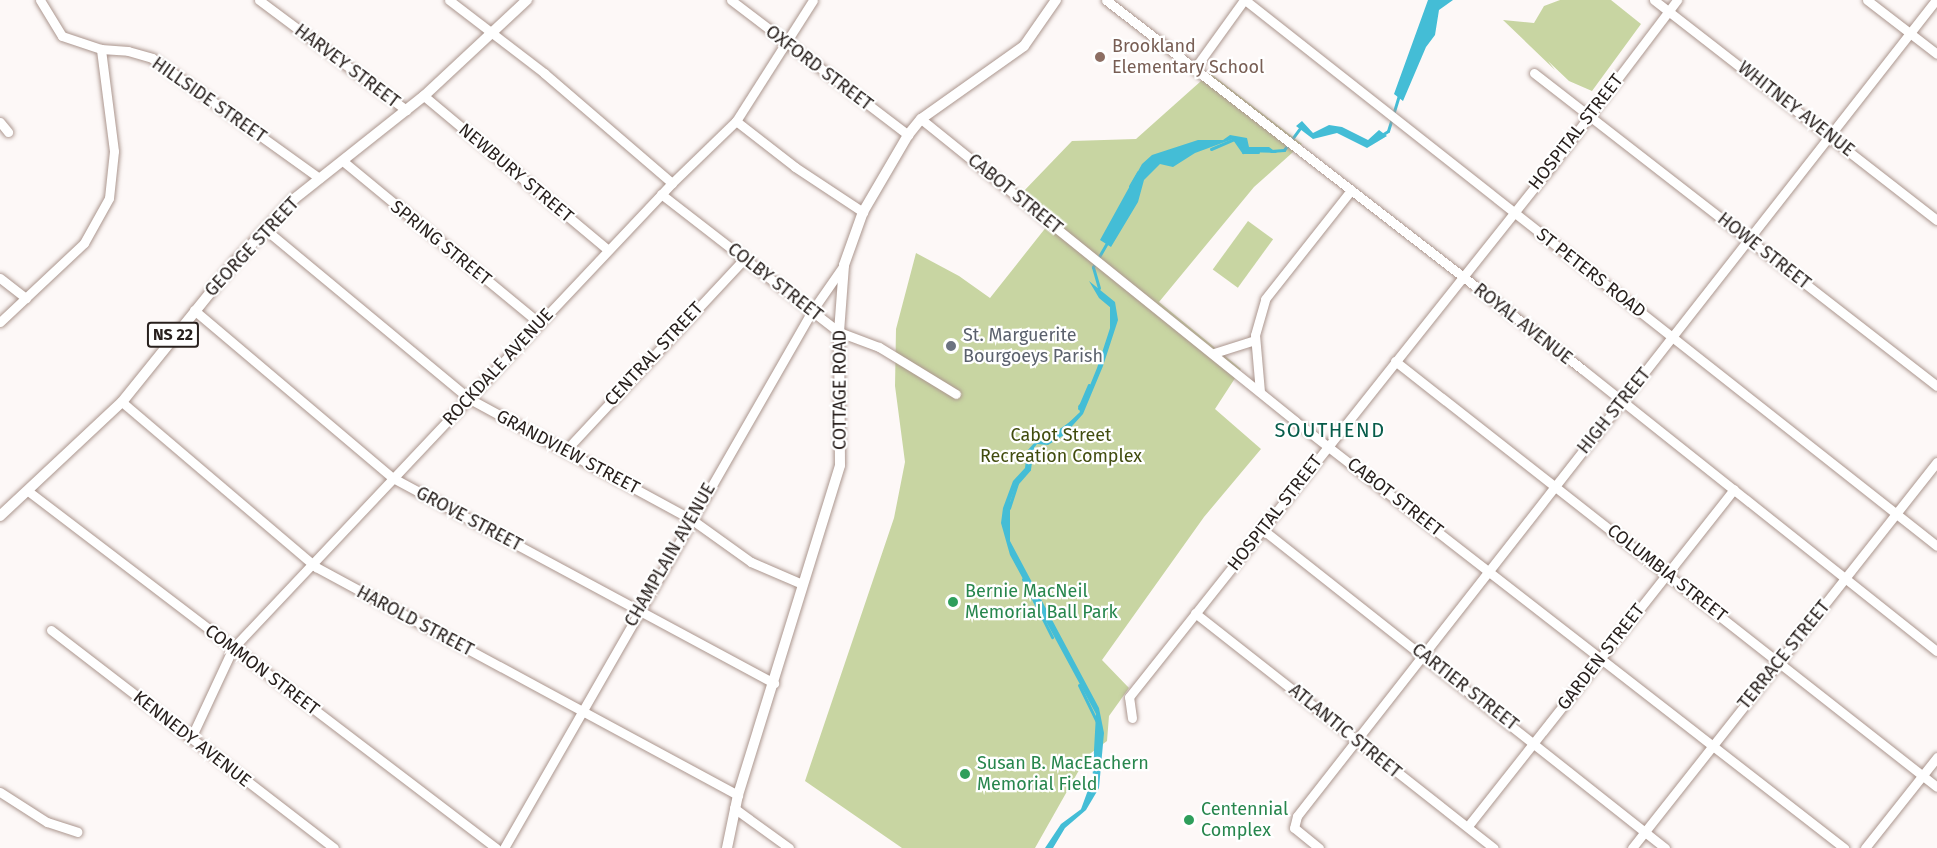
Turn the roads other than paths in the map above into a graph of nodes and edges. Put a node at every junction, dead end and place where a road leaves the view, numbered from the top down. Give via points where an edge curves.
1 (40, 0) edge
2 (259, 0) edge
3 (449, 0) edge
4 (527, 0) edge
5 (731, 0) edge
6 (813, 0) edge
7 (1056, 0) edge
8 (1106, 0) edge
9 (1244, 0) edge
10 (1654, 0) edge
11 (1677, 0) edge
12 (1867, 0) edge
13 (1936, 0) edge
14 (1667, 11) junction
15 (492, 32) junction
16 (1911, 34) junction
17 (787, 44) junction
18 (101, 49) junction
19 (1937, 54) edge
20 (1195, 68) junction
21 (1534, 74) dead end
22 (424, 96) junction
23 (406, 110) junction
24 (1591, 115) junction
25 (921, 119) junction
26 (736, 121) junction
27 (0, 122) edge
28 (8, 132) dead end
29 (908, 135) junction
30 (1830, 135) junction
31 (344, 162) junction
32 (318, 178) junction
33 (672, 183) junction
34 (1351, 190) junction
35 (661, 194) junction
36 (863, 212) junction
37 (1514, 212) junction
38 (1937, 220) edge
39 (266, 230) junction
40 (1749, 241) junction
41 (608, 250) junction
42 (744, 259) junction
43 (844, 265) junction
44 (1462, 276) junction
45 (0, 278) edge
46 (26, 298) junction
47 (194, 310) junction
48 (812, 311) junction
49 (0, 322) edge
50 (539, 324) junction
51 (839, 332) junction
52 (1674, 338) junction
53 (1255, 340) junction
54 (1214, 353) junction
55 (1395, 361) junction
56 (1937, 386) edge
57 (1260, 392) junction
58 (957, 394) dead end
59 (468, 398) junction
60 (1622, 401) junction
61 (122, 402) junction
62 (1329, 445) junction
63 (565, 451) junction
64 (1937, 462) edge
65 (393, 478) junction
66 (1554, 486) junction
67 (1734, 489) junction
68 (28, 491) junction
69 (1897, 514) junction
70 (0, 516) edge
71 (691, 519) junction
72 (1262, 529) junction
73 (1937, 546) edge
74 (312, 564) junction
75 (1489, 570) junction
76 (1668, 573) junction
77 (1845, 578) junction
78 (802, 584) junction
79 (638, 610) junction
80 (1195, 613) junction
81 (51, 630) dead end
82 (233, 648) junction
83 (1937, 651) edge
84 (1422, 654) junction
85 (1602, 658) junction
86 (1778, 662) junction
87 (774, 683) junction
88 (580, 710) junction
89 (1132, 718) dead end
90 (191, 738) junction
91 (1355, 740) junction
92 (1534, 742) junction
93 (1712, 745) junction
94 (1937, 757) edge
95 (1922, 776) junction
96 (1937, 787) edge
97 (0, 792) edge
98 (738, 795) junction
99 (734, 808) junction
100 (1468, 826) junction
101 (78, 832) dead end
102 (1644, 833) junction
103 (334, 848) edge
104 (496, 848) edge
105 (504, 848) edge
106 (727, 848) edge
107 (789, 848) edge
108 (1319, 848) edge
109 (1494, 848) edge
110 (1632, 848) edge
111 (1665, 848) edge
112 (1844, 848) edge
113 (1865, 848) edge

1 - 18 street, HILLSIDE STREET via 62,36
2 - 23 street, HARVEY STREET
3 - 15 street
4 - 15 main road, GEORGE STREET / NS 22
5 - 17 street, OXFORD STREET
6 - 17 street, ROCKDALE AVENUE
7 - 25 main road, COTTAGE ROAD via 1024,46
8 - 20 street, ROYAL AVENUE
9 - 20 street
9 - 37 street, ST PETERS ROAD
10 - 14 street, WHITNEY AVENUE
11 - 14 street, HOSPITAL STREET
12 - 16 street
13 - 16 street, HIGH STREET
14 - 24 street, HOSPITAL STREET
14 - 30 street, WHITNEY AVENUE
15 - 22 main road, GEORGE STREET / NS 22
15 - 33 street
16 - 19 street
16 - 30 street, HIGH STREET
17 - 26 street, ROCKDALE AVENUE
17 - 29 street, OXFORD STREET
18 - 32 street, HILLSIDE STREET via 134,52 156,61
18 - 46 street via 114,151 109,198 84,243
20 - 34 street, ROYAL AVENUE
21 - 24 street, HOWE STREET
22 - 23 main road, GEORGE STREET / NS 22
22 - 41 street, NEWBURY STREET
23 - 31 main road, GEORGE STREET / NS 22
24 - 37 street, HOSPITAL STREET
24 - 40 street, HOWE STREET
25 - 29 main road, COTTAGE ROAD
25 - 54 street, CABOT STREET
26 - 33 street, ROCKDALE AVENUE
26 - 36 street via 795,167
27 - 28 street
29 - 36 main road, COTTAGE ROAD
30 - 38 street, WHITNEY AVENUE
30 - 40 street, HIGH STREET
31 - 32 main road, GEORGE STREET / NS 22
31 - 50 street, SPRING STREET
32 - 39 main road, GEORGE STREET / NS 22
33 - 35 street, ROCKDALE AVENUE
34 - 44 street, ROYAL AVENUE
34 - 53 street via 1270,290 1259,314
35 - 41 street, ROCKDALE AVENUE
35 - 42 street, COLBY STREET
36 - 43 main road, COTTAGE ROAD
37 - 44 street, HOSPITAL STREET
37 - 52 street, ST PETERS ROAD
39 - 47 main road, GEORGE STREET / NS 22
39 - 59 street, GRANDVIEW STREET
40 - 52 street, HIGH STREET
40 - 56 street, HOWE STREET
41 - 50 street, ROCKDALE AVENUE
42 - 48 street, COLBY STREET
42 - 63 street, CENTRAL STREET
43 - 48 street, CHAMPLAIN AVENUE
43 - 51 main road, COTTAGE ROAD
44 - 55 street, HOSPITAL STREET
44 - 60 street, ROYAL AVENUE
45 - 46 street
46 - 49 street
47 - 61 main road, GEORGE STREET / NS 22
47 - 65 street, GROVE STREET
48 - 51 street, COLBY STREET
48 - 71 street, CHAMPLAIN AVENUE
50 - 59 street, ROCKDALE AVENUE
51 - 58 street, COLBY STREET via 879,347
51 - 78 main road, COTTAGE ROAD via 840,465
52 - 60 street, HIGH STREET
52 - 69 street, ST PETERS ROAD
53 - 54 street
53 - 57 street
54 - 57 street, CABOT STREET
55 - 62 street, HOSPITAL STREET
55 - 66 street, COLUMBIA STREET
57 - 62 street, CABOT STREET
59 - 63 street, GRANDVIEW STREET
59 - 65 street, ROCKDALE AVENUE
60 - 66 street, HIGH STREET
60 - 67 street, ROYAL AVENUE
61 - 68 main road, GEORGE STREET / NS 22
61 - 74 street, HAROLD STREET
62 - 72 street, HOSPITAL STREET
62 - 75 street, CABOT STREET
63 - 71 street, GRANDVIEW STREET
64 - 69 street, TERRACE STREET
65 - 74 street, ROCKDALE AVENUE
65 - 79 street, GROVE STREET
66 - 75 street, HIGH STREET
66 - 76 street, COLUMBIA STREET
67 - 76 street, GARDEN STREET
67 - 77 street, ROYAL AVENUE
68 - 70 main road, GEORGE STREET / NS 22
68 - 82 street, COMMON STREET
69 - 73 street, ST PETERS ROAD
69 - 77 street, TERRACE STREET
71 - 78 street, GRANDVIEW STREET via 740,555
71 - 79 street, CHAMPLAIN AVENUE
72 - 80 street, HOSPITAL STREET
72 - 84 street, CARTIER STREET
74 - 82 street, ROCKDALE AVENUE
74 - 88 street, HAROLD STREET
75 - 84 street, HIGH STREET
75 - 85 street, CABOT STREET
76 - 85 street, GARDEN STREET
76 - 86 street, COLUMBIA STREET
77 - 83 street, ROYAL AVENUE
77 - 86 street, TERRACE STREET
78 - 87 main road, COTTAGE ROAD
79 - 87 street, GROVE STREET
79 - 88 street, CHAMPLAIN AVENUE
80 - 89 street, HOSPITAL STREET via 1129,697
80 - 91 street, ATLANTIC STREET
81 - 90 street, KENNEDY AVENUE
82 - 90 street, ROCKDALE AVENUE
82 - 104 street, COMMON STREET
84 - 91 street, HIGH STREET
84 - 92 street, CARTIER STREET
85 - 92 street, GARDEN STREET
85 - 93 street, CABOT STREET
86 - 93 street, TERRACE STREET
86 - 95 street, COLUMBIA STREET
87 - 98 main road, COTTAGE ROAD
88 - 98 street, HAROLD STREET
88 - 105 street, CHAMPLAIN AVENUE
90 - 103 street, KENNEDY AVENUE
91 - 100 street, ATLANTIC STREET
91 - 108 street, HIGH STREET via 1293,823
92 - 100 street, GARDEN STREET
92 - 102 street, CARTIER STREET
93 - 102 street, TERRACE STREET
93 - 112 street, CABOT STREET
94 - 95 street
95 - 96 street, COLUMBIA STREET
95 - 113 street
97 - 101 street via 47,822
98 - 99 main road, COTTAGE ROAD
99 - 106 main road, COTTAGE ROAD
99 - 107 street
100 - 109 street, ATLANTIC STREET
102 - 110 street, TERRACE STREET
102 - 111 street, CARTIER STREET

